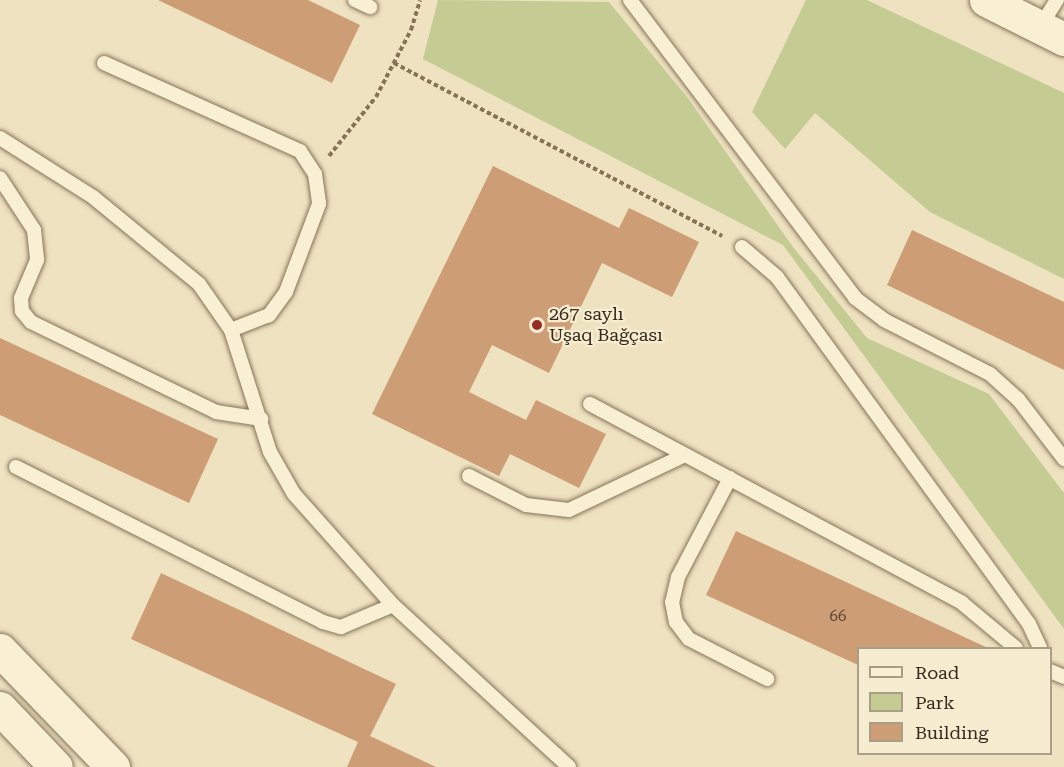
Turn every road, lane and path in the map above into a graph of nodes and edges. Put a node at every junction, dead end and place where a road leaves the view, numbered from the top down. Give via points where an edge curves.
1 (355, 0) edge
2 (420, 0) edge
3 (630, 0) edge
4 (986, 0) edge
5 (370, 7) dead end
6 (1054, 22) edge
7 (104, 63) dead end
8 (394, 63) junction
9 (0, 138) edge
10 (315, 174) junction
11 (0, 178) edge
12 (742, 247) joint
13 (231, 330) junction
14 (590, 404) dead end
15 (261, 419) junction
16 (685, 455) junction
17 (1064, 459) edge
18 (16, 467) dead end
19 (469, 476) dead end
20 (730, 478) junction
21 (393, 605) junction
22 (1015, 647) edge
23 (1040, 647) edge
24 (0, 650) edge
25 (767, 679) dead end
26 (0, 708) edge
27 (56, 767) edge
28 (113, 767) edge
29 (570, 767) edge

1 - 5 lane
2 - 8 path
3 - 17 lane via 855,298 884,320 990,374 1018,399
4 - 6 street
7 - 10 lane via 300,151
8 - 10 path via 376,97
8 - 12 path
9 - 13 lane via 93,197 199,284
10 - 13 lane via 319,204 286,292 269,315
11 - 15 lane via 34,230 37,260 21,298 22,311 32,322 216,412
12 - 23 lane via 777,277 1029,624
13 - 15 lane
14 - 16 lane
15 - 21 lane via 270,452 294,494
16 - 19 lane via 569,510 526,505
16 - 20 lane
18 - 21 lane via 323,622 341,627
20 - 22 lane via 962,603
20 - 25 lane via 678,577 672,602 675,622 689,639
21 - 29 lane
24 - 28 street
26 - 27 street

